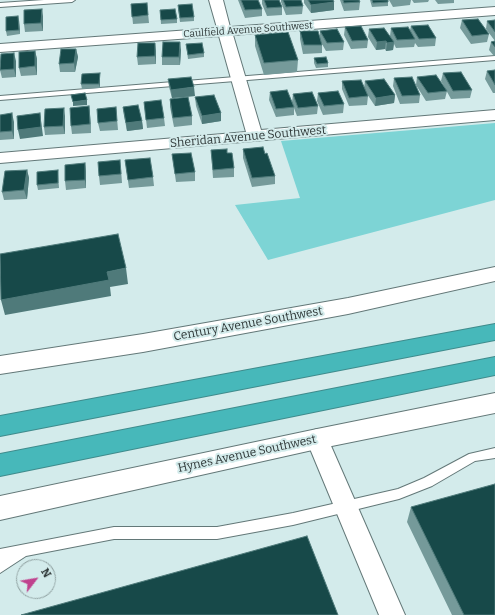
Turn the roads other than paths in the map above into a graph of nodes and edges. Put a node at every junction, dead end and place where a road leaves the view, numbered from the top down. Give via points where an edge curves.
1 (72, 0) edge
2 (216, 0) edge
3 (0, 5) edge
4 (495, 11) edge
5 (225, 32) junction
6 (0, 48) edge
7 (495, 58) edge
8 (239, 78) junction
9 (0, 98) edge
10 (495, 115) edge
11 (255, 136) junction
12 (0, 158) edge
13 (495, 274) edge
14 (495, 332) edge
15 (0, 365) edge
16 (495, 366) edge
17 (495, 403) edge
18 (0, 426) edge
19 (317, 439) junction
20 (495, 453) edge
21 (0, 464) edge
22 (344, 506) junction
23 (0, 508) edge
24 (23, 552) junction
25 (0, 555) edge
26 (0, 567) edge
27 (392, 615) edge

1 - 3 lane
2 - 5 street
4 - 5 street, Caulfield Avenue Southwest
5 - 6 street, Caulfield Avenue Southwest
5 - 8 street
7 - 8 lane
8 - 9 lane
8 - 11 street
10 - 11 street, Sheridan Avenue Southwest
11 - 12 street, Sheridan Avenue Southwest
13 - 15 street, Century Avenue Southwest via 348,306 143,343
14 - 18 highway
16 - 21 highway
17 - 19 street, Hynes Avenue Southwest
19 - 22 street
19 - 23 street, Hynes Avenue Southwest
20 - 22 lane via 473,458 399,494
22 - 24 lane via 217,534 114,533
22 - 27 street
24 - 25 lane
24 - 26 lane

